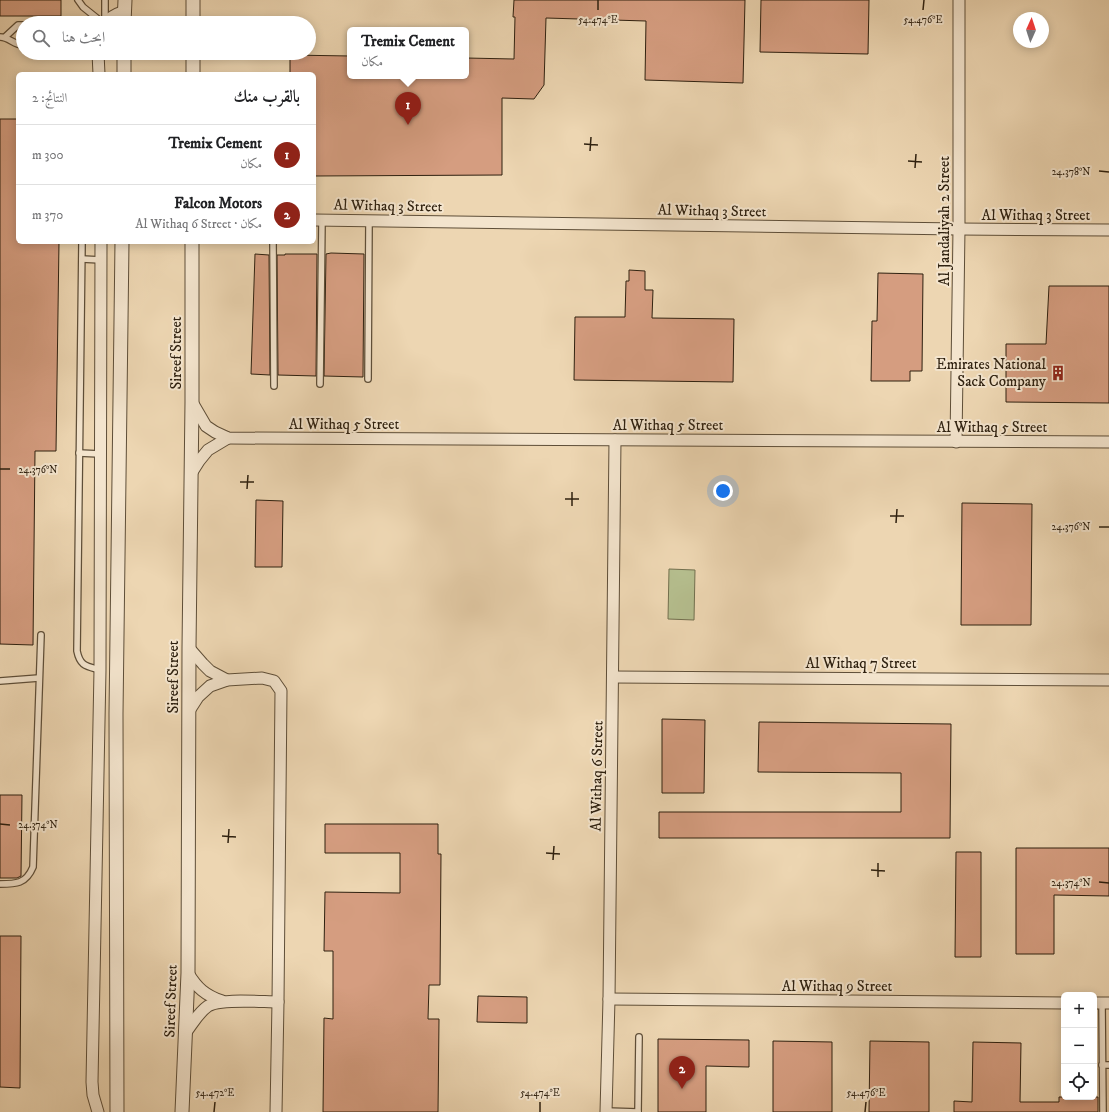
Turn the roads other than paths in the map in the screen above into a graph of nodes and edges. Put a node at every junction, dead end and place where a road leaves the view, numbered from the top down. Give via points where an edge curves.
1 (78, 0) edge
2 (105, 0) edge
3 (193, 0) edge
4 (959, 0) edge
5 (125, 11) edge
6 (95, 16) edge
7 (104, 16) edge
8 (113, 16) edge
9 (193, 16) edge
10 (16, 26) edge
11 (2, 37) edge
12 (16, 44) edge
13 (98, 60) edge
14 (124, 60) edge
15 (193, 60) edge
16 (99, 72) edge
17 (124, 72) edge
18 (193, 72) edge
19 (318, 220) edge
20 (369, 221) junction
21 (959, 229) junction
22 (1109, 230) edge
23 (82, 244) edge
24 (101, 244) edge
25 (122, 244) edge
26 (274, 244) edge
27 (194, 245) edge
28 (82, 259) junction
29 (101, 260) junction
30 (368, 379) dead end
31 (320, 384) dead end
32 (274, 386) dead end
33 (192, 402) junction
34 (228, 438) junction
35 (615, 440) junction
36 (956, 442) junction
37 (1109, 442) edge
38 (79, 453) junction
39 (100, 454) junction
40 (192, 472) junction
41 (41, 635) dead end
42 (189, 648) junction
43 (100, 670) junction
44 (613, 676) junction
45 (39, 678) junction
46 (227, 680) junction
47 (1109, 680) edge
48 (0, 681) edge
49 (189, 711) junction
50 (0, 884) edge
51 (188, 973) junction
52 (609, 1000) junction
53 (222, 1001) junction
54 (278, 1002) junction
55 (1061, 1003) edge
56 (1102, 1003) edge
57 (186, 1032) junction
58 (639, 1037) dead end
59 (1102, 1065) junction
60 (1109, 1065) edge
61 (606, 1111) edge
62 (98, 1112) edge
63 (117, 1112) edge
64 (182, 1112) edge
65 (276, 1112) edge
66 (638, 1112) edge
67 (1103, 1112) edge

1 - 6 lane
2 - 7 lane
3 - 9 street
4 - 21 street, Al Jandaliyah 2 Street
5 - 8 street
10 - 11 lane
11 - 12 lane
13 - 16 street
14 - 17 street
15 - 18 street
19 - 20 street, Al Withaq 3 Street
19 - 31 lane
20 - 21 street, Al Withaq 3 Street
20 - 30 lane
21 - 22 street, Al Withaq 3 Street
21 - 36 street, Al Jandaliyah 2 Street
23 - 28 lane
24 - 29 street
25 - 63 street via 116,714
26 - 32 lane
27 - 33 street, Sireef Street
28 - 29 lane
28 - 38 lane
29 - 39 street
33 - 34 street, Al Withaq 5 Street via 206,426
33 - 40 street, Sireef Street
34 - 35 street, Al Withaq 5 Street
34 - 40 street via 208,450
35 - 36 street, Al Withaq 5 Street
35 - 44 street, Al Withaq 6 Street
36 - 37 street, Al Withaq 5 Street
38 - 39 lane
38 - 43 lane via 77,651 84,666
39 - 43 street
40 - 42 street, Sireef Street
41 - 45 lane
42 - 46 street via 202,664
42 - 49 street, Sireef Street
43 - 62 street via 92,1082
44 - 47 street, Al Withaq 7 Street
44 - 52 street, Al Withaq 6 Street
45 - 48 lane
45 - 50 lane via 33,867 31,873 22,881
46 - 49 street via 210,686 198,697
46 - 54 street via 262,678 274,681 281,691
49 - 51 street, Sireef Street
51 - 53 street via 195,985 211,998
51 - 57 street, Sireef Street
52 - 55 street, Al Withaq 9 Street
52 - 61 street, Al Withaq 6 Street
53 - 54 street
53 - 57 street via 209,1005 199,1013
54 - 65 street
56 - 59 lane
57 - 64 street, Sireef Street
58 - 66 lane
59 - 60 lane
59 - 67 lane
61 - 66 lane

